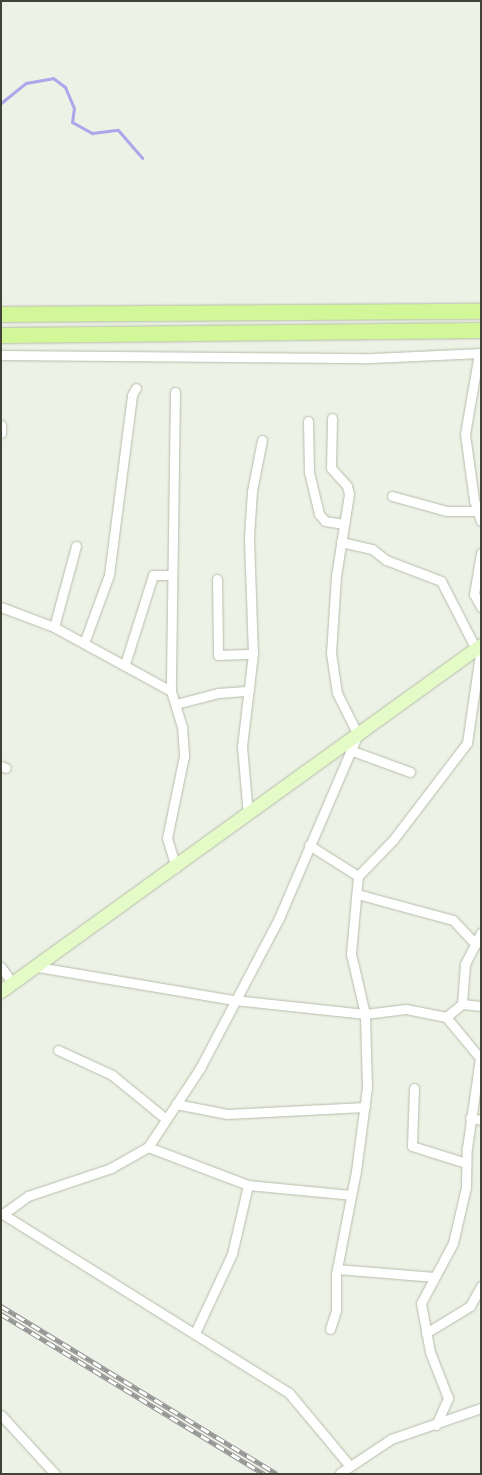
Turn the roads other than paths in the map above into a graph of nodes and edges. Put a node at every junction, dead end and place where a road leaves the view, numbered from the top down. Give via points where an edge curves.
1 (481, 312) edge
2 (1, 314) edge
3 (481, 330) edge
4 (1, 335) edge
5 (480, 353) edge
6 (1, 355) edge
7 (136, 388) dead end
8 (175, 392) dead end
9 (332, 418) dead end
10 (308, 421) dead end
11 (1, 425) edge
12 (1, 434) edge
13 (262, 440) dead end
14 (392, 496) dead end
15 (478, 511) junction
16 (481, 521) edge
17 (344, 524) junction
18 (341, 542) junction
19 (76, 546) dead end
20 (481, 553) edge
21 (172, 575) junction
22 (217, 578) dead end
23 (1, 607) edge
24 (481, 607) edge
25 (54, 627) junction
26 (84, 643) junction
27 (479, 647) edge
28 (253, 654) junction
29 (125, 664) junction
30 (249, 690) junction
31 (171, 691) junction
32 (176, 704) junction
33 (357, 736) junction
34 (350, 750) junction
35 (410, 772) dead end
36 (248, 816) junction
37 (309, 845) junction
38 (176, 868) junction
39 (358, 876) junction
40 (357, 894) junction
41 (481, 933) edge
42 (475, 944) junction
43 (1, 967) edge
44 (38, 967) junction
45 (13, 984) junction
46 (1, 991) edge
47 (234, 1000) junction
48 (462, 1004) junction
49 (481, 1006) edge
50 (365, 1014) junction
51 (446, 1017) junction
52 (58, 1050) dead end
53 (480, 1058) edge
54 (414, 1088) dead end
55 (176, 1104) junction
56 (364, 1107) junction
57 (470, 1118) junction
58 (166, 1119) junction
59 (481, 1120) edge
60 (148, 1147) junction
61 (466, 1163) junction
62 (248, 1185) junction
63 (351, 1195) junction
64 (2, 1214) edge
65 (337, 1269) junction
66 (435, 1277) junction
67 (481, 1286) edge
68 (330, 1329) dead end
69 (195, 1333) junction
70 (426, 1333) junction
71 (481, 1408) edge
72 (1, 1415) edge
73 (436, 1425) junction
74 (349, 1465) junction
75 (340, 1473) dead end
76 (55, 1474) edge

1 - 2 main road
3 - 4 main road
5 - 6 street via 372,358
5 - 15 street via 465,434
7 - 26 street via 132,395 109,575
8 - 21 street
9 - 17 street via 331,468 349,490
10 - 17 street via 309,472 319,514 325,521
11 - 12 street
13 - 28 street via 252,491 249,537
14 - 15 street via 447,511
15 - 16 street
17 - 18 street
18 - 27 street via 372,549 386,560 441,581
18 - 33 street via 331,653 337,693
19 - 25 street
20 - 24 street via 474,594
21 - 29 street via 153,575
21 - 31 street
22 - 28 street via 218,655
23 - 25 street
25 - 26 street
26 - 29 street
27 - 33 main road
27 - 39 street via 467,743 393,840
28 - 30 street
29 - 31 street
30 - 32 street via 218,693
30 - 36 street via 242,746
31 - 32 street
32 - 38 street via 184,756 167,838
33 - 34 street
33 - 36 main road
34 - 35 street
34 - 37 street
36 - 38 main road
37 - 39 street
37 - 47 street via 279,918
38 - 44 main road
39 - 40 street
40 - 42 street via 453,920
40 - 50 street via 351,954
41 - 42 street
42 - 48 street via 465,964
43 - 45 street
44 - 45 main road
44 - 47 street
45 - 46 main road
47 - 50 street
47 - 55 street via 200,1068
48 - 49 street
48 - 51 street
50 - 51 street via 406,1010
50 - 56 street
51 - 53 street
52 - 58 street via 112,1075
53 - 57 street
54 - 61 street via 412,1146
55 - 56 street via 227,1114
55 - 58 street
56 - 63 street
57 - 59 street
57 - 61 street
58 - 60 street
60 - 62 street
60 - 64 street via 111,1168 28,1196
61 - 66 street via 466,1187 453,1244
62 - 63 street
62 - 69 street via 232,1254
63 - 65 street
64 - 69 street
65 - 66 street
65 - 68 street via 336,1310
66 - 70 street via 421,1304
67 - 70 street via 470,1306
69 - 74 street via 289,1393
70 - 73 street via 448,1398
71 - 73 street
72 - 76 street
73 - 74 street via 391,1439
74 - 75 street

